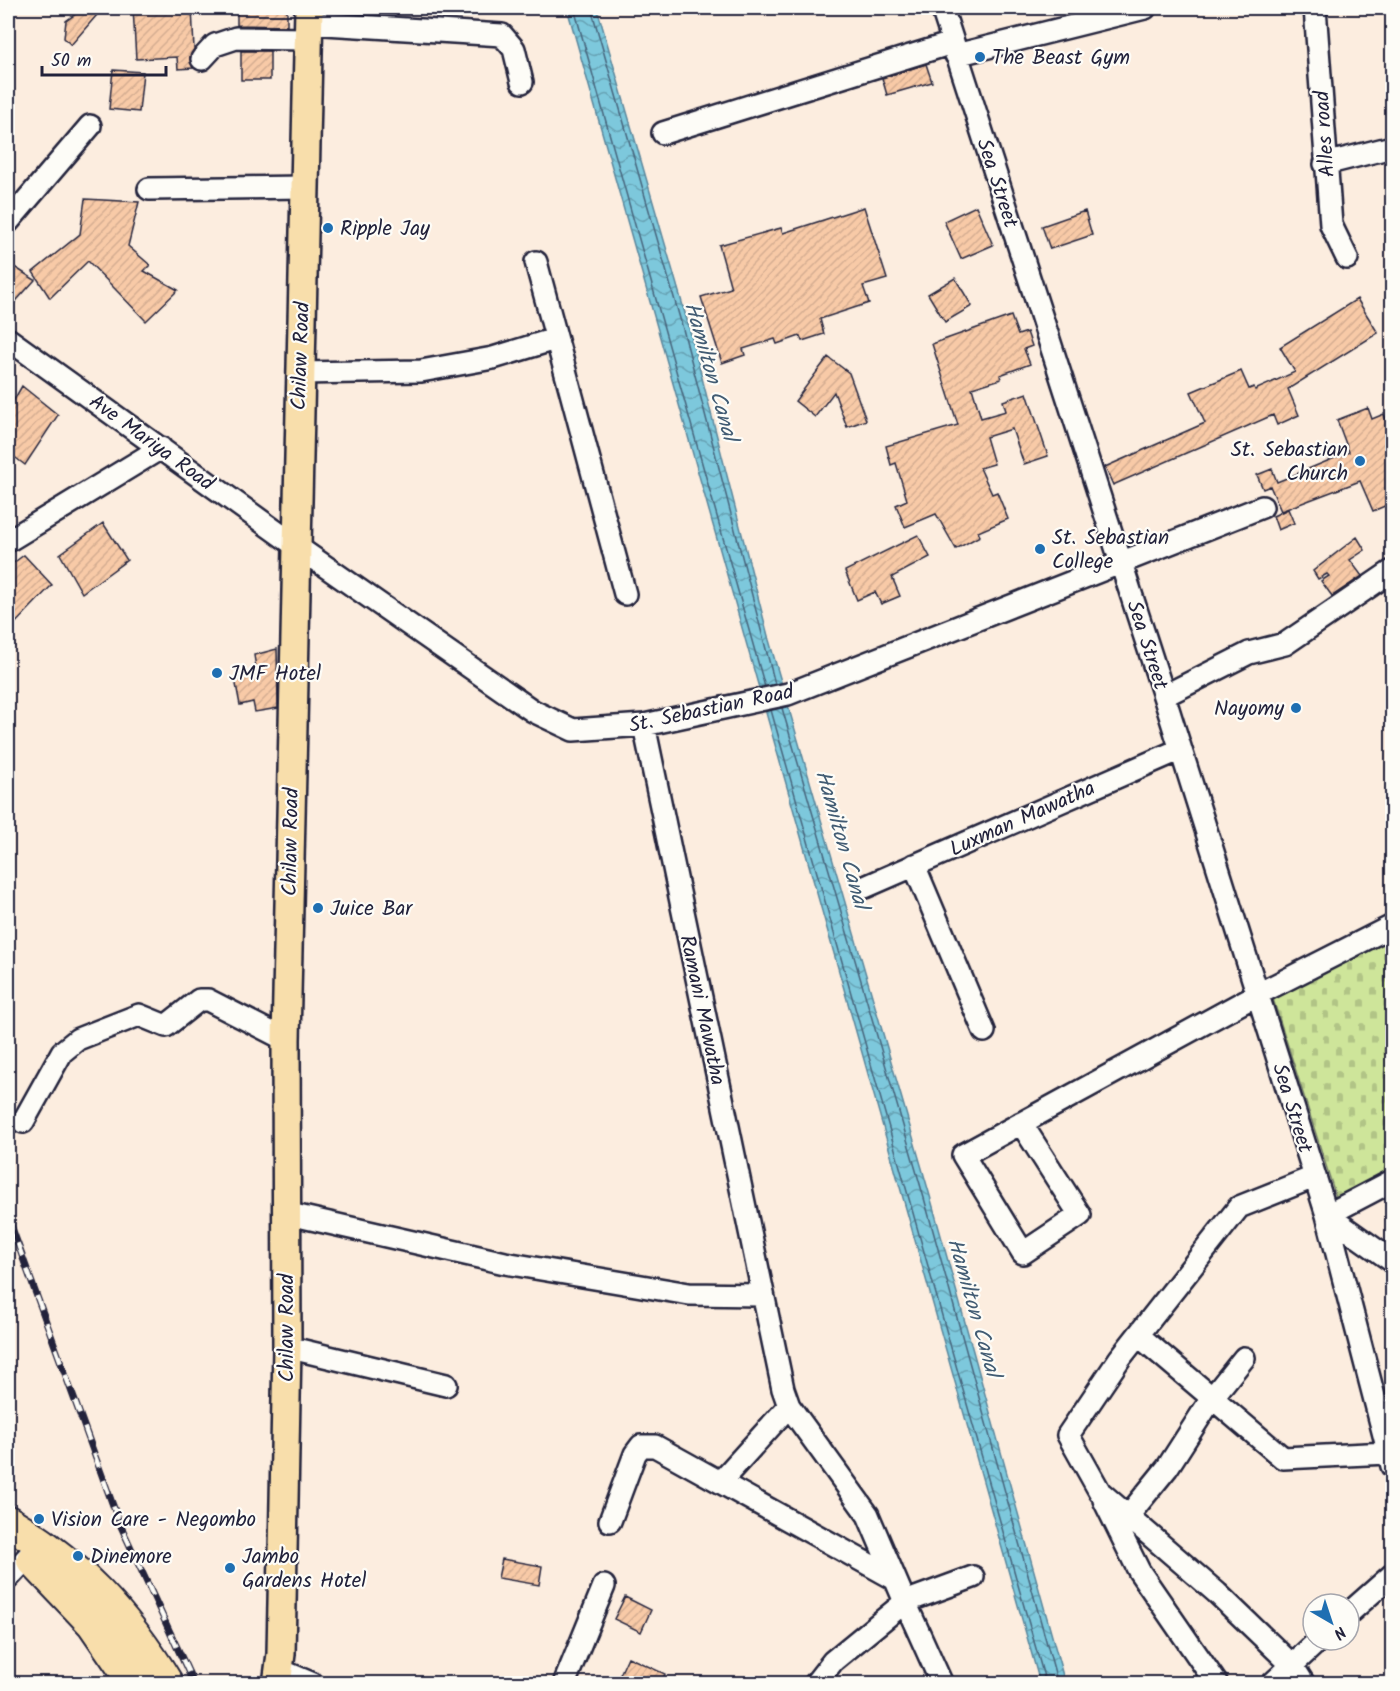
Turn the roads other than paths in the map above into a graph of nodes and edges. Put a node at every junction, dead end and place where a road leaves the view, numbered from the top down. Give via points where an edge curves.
1 (942, 8) edge
2 (1144, 8) edge
3 (1315, 8) edge
4 (309, 23) edge
5 (954, 49) junction
6 (202, 59) dead end
7 (522, 82) dead end
8 (90, 126) dead end
9 (663, 133) dead end
10 (1392, 147) edge
11 (1325, 164) junction
12 (306, 187) junction
13 (149, 189) dead end
14 (8, 222) edge
15 (1347, 258) dead end
16 (536, 262) dead end
17 (8, 339) edge
18 (555, 339) junction
19 (299, 374) junction
20 (161, 448) junction
21 (1262, 507) dead end
22 (8, 541) edge
23 (296, 546) junction
24 (1121, 561) junction
25 (1392, 572) edge
26 (625, 594) dead end
27 (1164, 696) junction
28 (644, 725) junction
29 (1179, 750) junction
30 (914, 865) junction
31 (865, 887) dead end
32 (1392, 926) edge
33 (1258, 994) junction
34 (984, 1031) dead end
35 (286, 1040) junction
36 (23, 1122) dead end
37 (1021, 1123) junction
38 (1314, 1177) junction
39 (1392, 1181) edge
40 (285, 1213) junction
41 (1327, 1215) junction
42 (1392, 1261) edge
43 (761, 1295) junction
44 (1138, 1335) junction
45 (287, 1347) junction
46 (1244, 1358) dead end
47 (446, 1385) dead end
48 (1212, 1398) junction
49 (789, 1406) junction
50 (1390, 1459) edge
51 (721, 1481) junction
52 (1100, 1492) junction
53 (1128, 1516) junction
54 (610, 1521) dead end
55 (8, 1522) edge
56 (26, 1546) edge
57 (1392, 1575) edge
58 (973, 1577) dead end
59 (8, 1578) edge
60 (895, 1579) junction
61 (604, 1586) dead end
62 (905, 1602) junction
63 (1361, 1603) edge
64 (1306, 1652) edge
65 (1292, 1665) junction
66 (278, 1679) edge
67 (135, 1683) edge
68 (167, 1683) edge
69 (313, 1683) edge
70 (564, 1683) edge
71 (816, 1683) edge
72 (942, 1683) edge
73 (1217, 1683) edge
74 (1272, 1683) edge
75 (1304, 1683) edge

1 - 5 street, Sea Street
2 - 5 street
3 - 11 street, Alles road
4 - 6 street via 215,45
4 - 7 street via 502,35 514,49
4 - 12 main road, Chilaw Road
5 - 9 street
5 - 24 street, Sea Street
8 - 14 street
10 - 11 street
11 - 15 street, Alles road via 1331,225
12 - 13 street
12 - 19 main road, Chilaw Road
16 - 18 street
17 - 20 street, Ave Mariya Road
18 - 19 street via 493,358 421,371
18 - 26 street
19 - 23 main road, Chilaw Road
20 - 22 street
20 - 23 street, Ave Mariya Road
21 - 24 street, St. Sebastian Road
23 - 28 street, St. Sebastian Road via 533,711 573,730
23 - 35 main road, Chilaw Road
24 - 27 street, Sea Street
24 - 28 street, St. Sebastian Road via 788,693
25 - 27 street via 1285,644 1249,653
27 - 29 street, Sea Street
28 - 43 street, Ramani Mawatha
29 - 30 street, Luxman Mawatha
29 - 33 street, Sea Street
30 - 31 street, Luxman Mawatha
30 - 34 street
32 - 33 street
33 - 37 street
33 - 38 street, Sea Street
35 - 36 street via 208,1000 199,1000 166,1026 139,1015 78,1039 62,1052
35 - 40 main road, Chilaw Road
37 - 37 street via 1080,1215 1023,1253 963,1155
38 - 41 street, Sea Street
38 - 44 street via 1239,1207
39 - 41 street
40 - 43 street via 505,1263 689,1294
40 - 45 main road, Chilaw Road
41 - 42 street
41 - 50 street, Sea Street
43 - 49 street, Ramani Mawatha
44 - 48 street
44 - 52 street via 1068,1435
45 - 47 street
45 - 66 main road, Chilaw Road
46 - 48 street
48 - 50 street via 1283,1458
48 - 53 street via 1167,1468
49 - 51 street
49 - 60 street, Ramani Mawatha via 868,1515
51 - 54 street via 656,1446 641,1446
51 - 60 street
52 - 53 street
52 - 73 street via 1138,1571
53 - 65 street
55 - 56 highway
56 - 59 street
56 - 67 highway via 93,1623
56 - 68 highway via 96,1589 132,1629
57 - 63 street
58 - 62 street
60 - 62 street, Ramani Mawatha
61 - 70 street
62 - 71 street via 833,1661
62 - 72 street, Ramani Mawatha
64 - 65 street
65 - 74 street
65 - 75 street
66 - 69 street

